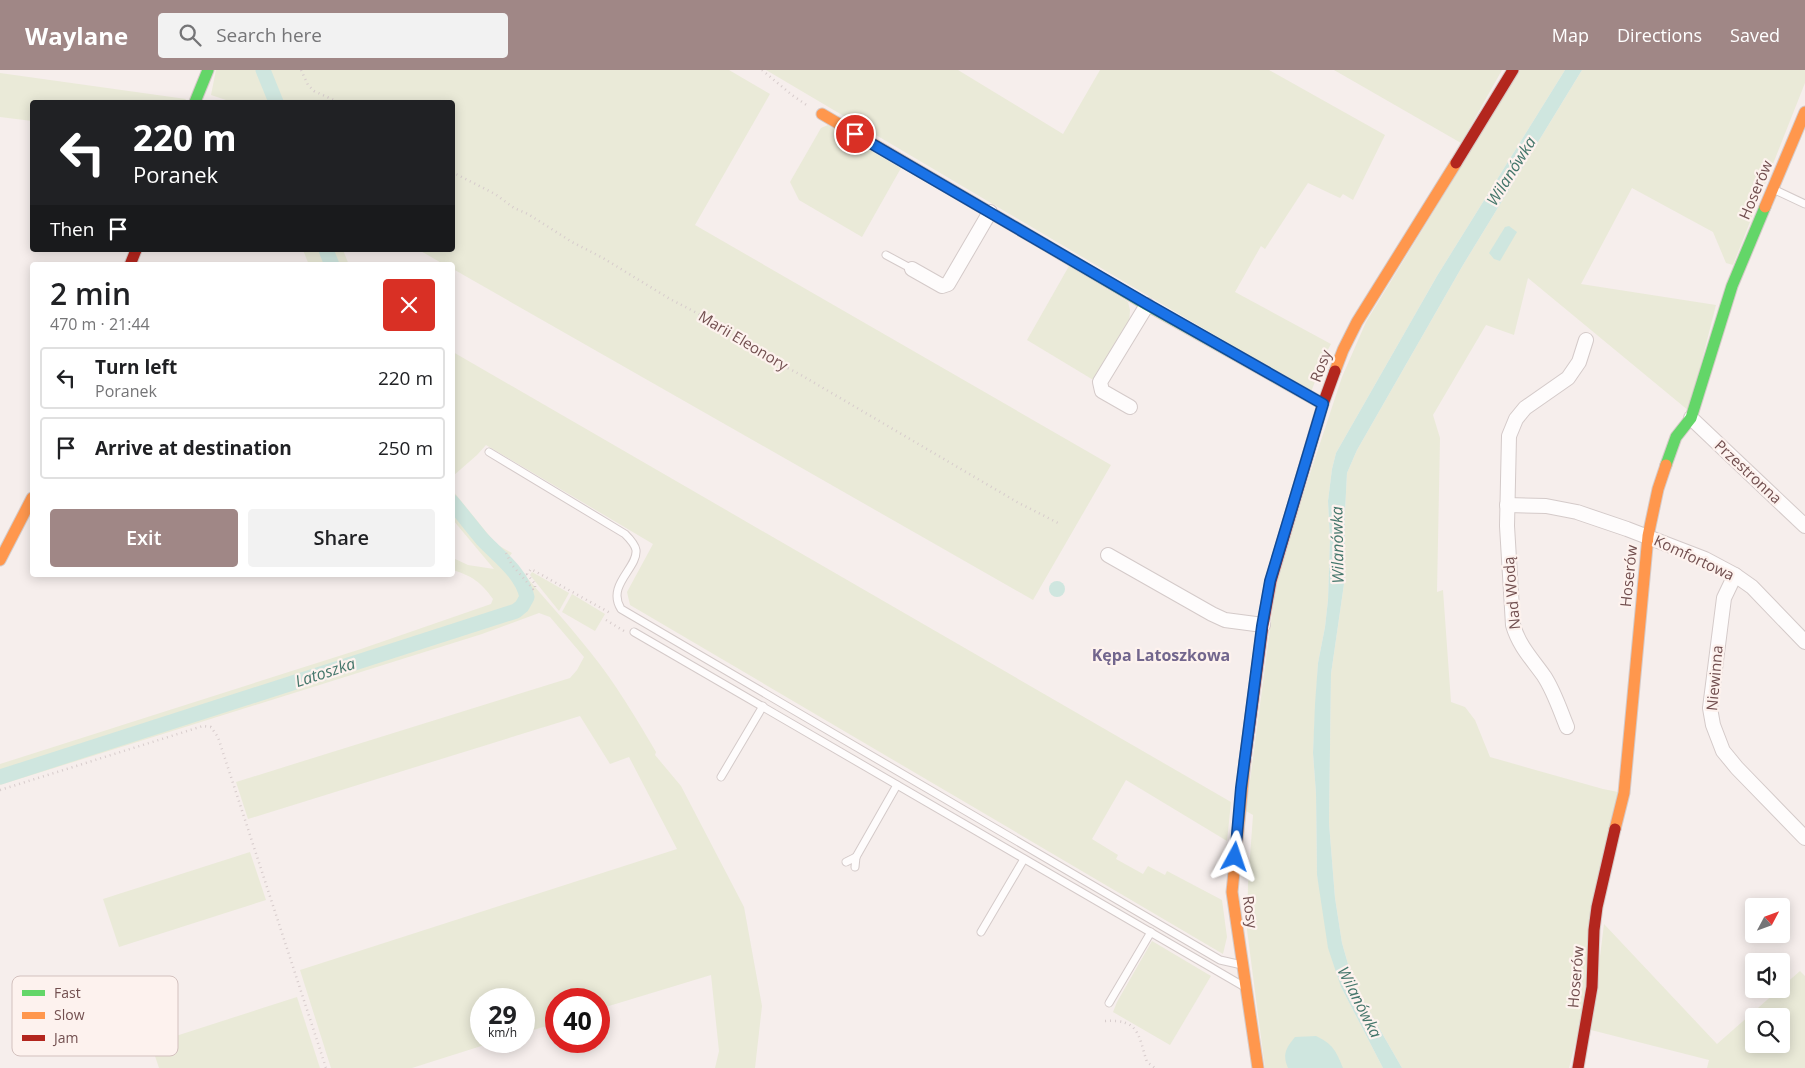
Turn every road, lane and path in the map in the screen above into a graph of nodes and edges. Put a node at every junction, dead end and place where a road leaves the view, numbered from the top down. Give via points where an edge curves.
1 (208, 70) edge
2 (301, 70) edge
3 (762, 70) edge
4 (1513, 70) edge
5 (196, 100) edge
6 (334, 100) edge
7 (1805, 112) edge
8 (822, 114) joint
9 (455, 174) edge
10 (1773, 189) junction
11 (1805, 204) edge
12 (990, 212) junction
13 (886, 254) dead end
14 (912, 269) joint
15 (1147, 304) junction
16 (1586, 340) dead end
17 (1323, 404) junction
18 (1130, 407) dead end
19 (1691, 418) junction
20 (489, 452) dead end
21 (30, 502) edge
22 (1507, 505) junction
23 (1060, 524) dead end
24 (1805, 526) edge
25 (1648, 536) junction
26 (506, 553) dead end
27 (1108, 555) dead end
28 (0, 560) edge
29 (1735, 576) junction
30 (618, 617) dead end
31 (606, 620) dead end
32 (1262, 626) junction
33 (634, 632) joint
34 (1805, 642) edge
35 (763, 706) junction
36 (1567, 727) dead end
37 (721, 777) dead end
38 (897, 785) junction
39 (0, 790) edge
40 (1805, 838) edge
41 (856, 857) junction
42 (1024, 859) junction
43 (846, 862) dead end
44 (855, 867) dead end
45 (981, 932) dead end
46 (1151, 932) junction
47 (1242, 965) junction
48 (1246, 987) junction
49 (1109, 1003) dead end
50 (1105, 1021) dead end
51 (326, 1068) edge
52 (1155, 1068) edge
53 (1258, 1068) edge
54 (1578, 1068) edge

1 - 5 street
2 - 6 path via 314,91
3 - 8 path
4 - 17 street, Rosy via 1356,322
7 - 10 street, Hoserów
8 - 12 street
9 - 23 path, Marii Eleonory via 724,327 747,346
10 - 11 lane
10 - 19 street, Hoserów via 1732,286
12 - 14 street via 948,284 942,286
12 - 15 street
13 - 14 lane
15 - 17 street
15 - 18 street via 1100,382 1102,391
16 - 22 street, Nad Wodą via 1568,378 1525,408 1513,425 1509,436
17 - 32 street, Rosy via 1270,581
19 - 24 street, Przestronna
19 - 25 street, Hoserów via 1676,437 1658,489
20 - 47 lane via 632,541 636,550 634,558 617,594 621,609 1220,960
21 - 28 street
22 - 25 street via 1546,506 1577,512
22 - 36 street, Nad Wodą via 1513,626 1522,647 1545,677
25 - 29 street, Komfortowa via 1705,559
25 - 54 street, Hoserów via 1624,792 1597,906 1592,987
26 - 30 path via 533,589 536,586 527,574 531,569
27 - 32 street via 1225,620
29 - 34 street, Komfortowa via 1752,587
29 - 40 street, Niewinna via 1724,598 1710,708 1712,725 1723,751 1736,768
31 - 33 path via 630,634
32 - 47 street, Rosy via 1241,788 1232,892
33 - 35 lane
35 - 37 lane
35 - 38 lane
38 - 41 lane
38 - 42 lane
39 - 51 path via 203,726 211,727 218,737
41 - 43 lane
41 - 44 lane
42 - 45 lane
42 - 46 lane
46 - 48 lane
46 - 49 lane
47 - 48 street, Rosy
48 - 53 street, Rosy
50 - 52 path via 1121,1021 1136,1030 1147,1062

